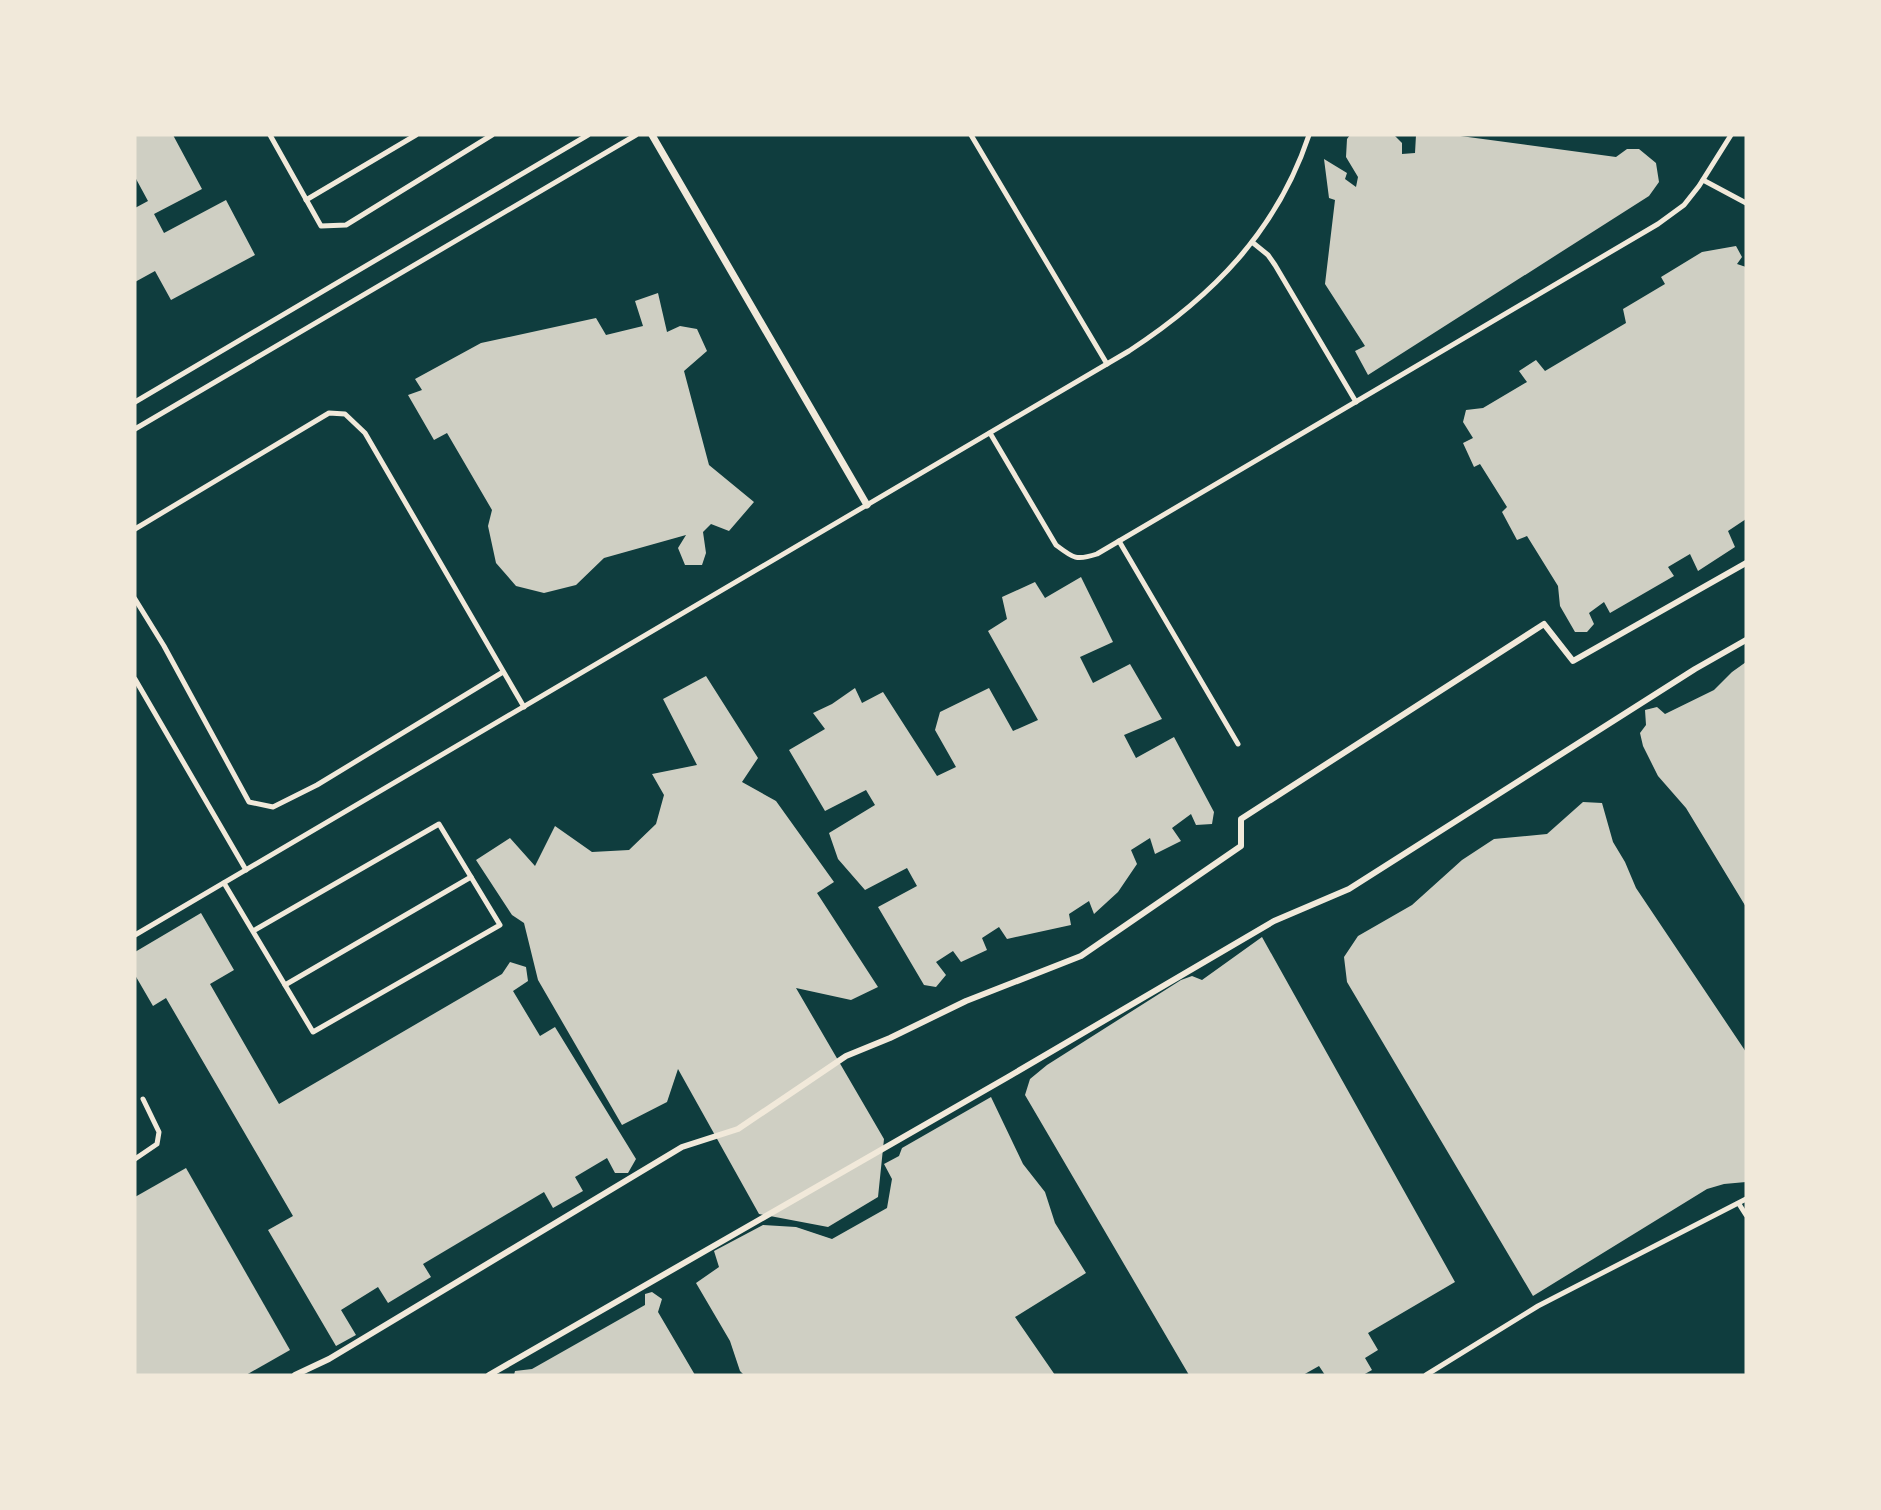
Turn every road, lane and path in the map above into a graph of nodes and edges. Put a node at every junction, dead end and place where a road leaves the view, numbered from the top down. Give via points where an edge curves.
1 (270, 135) edge
2 (416, 135) edge
3 (492, 135) edge
4 (588, 135) edge
5 (636, 135) edge
6 (652, 135) edge
7 (971, 135) edge
8 (1310, 135) edge
9 (1731, 135) edge
10 (1703, 180) junction
11 (306, 200) junction
12 (1746, 204) edge
13 (1252, 242) junction
14 (1107, 363) junction
15 (1356, 401) junction
16 (135, 402) edge
17 (135, 429) edge
18 (990, 433) junction
19 (867, 505) junction
20 (135, 529) edge
21 (1119, 541) junction
22 (1746, 562) edge
23 (135, 599) edge
24 (1746, 640) edge
25 (503, 672) junction
26 (135, 679) edge
27 (524, 707) junction
28 (1238, 744) dead end
29 (246, 870) junction
30 (471, 877) junction
31 (224, 883) junction
32 (253, 932) junction
33 (135, 935) edge
34 (285, 985) junction
35 (143, 1099) dead end
36 (135, 1159) edge
37 (1746, 1199) edge
38 (1739, 1204) junction
39 (1746, 1216) edge
40 (295, 1375) edge
41 (489, 1375) edge
42 (1426, 1375) edge

1 - 11 lane
2 - 11 lane
3 - 11 lane via 346,225 321,226
4 - 16 lane
5 - 17 lane
6 - 19 street
7 - 14 lane
8 - 13 lane via 1272,217
9 - 10 lane
10 - 12 lane
10 - 15 lane via 1684,205 1658,224
13 - 14 lane via 1171,323
13 - 15 lane via 1275,265
14 - 18 lane
15 - 21 lane
18 - 19 lane
18 - 21 lane via 1056,545 1072,557 1083,558
19 - 27 lane
20 - 25 lane via 329,413 345,414 365,433
21 - 28 lane
22 - 40 street via 1573,662 1544,624 1241,818 1241,846 1081,957 966,1001 846,1056 738,1129 682,1147
23 - 25 lane via 249,802 274,807
24 - 41 street via 1349,890 1274,920
25 - 27 lane
26 - 29 lane
27 - 29 lane
29 - 31 lane
30 - 32 lane via 439,824
30 - 34 lane
30 - 34 lane via 500,925 313,1032
31 - 32 lane
31 - 33 lane
32 - 34 lane
35 - 36 lane via 159,1132 157,1143
37 - 38 lane
38 - 39 lane
38 - 42 lane via 1538,1306

